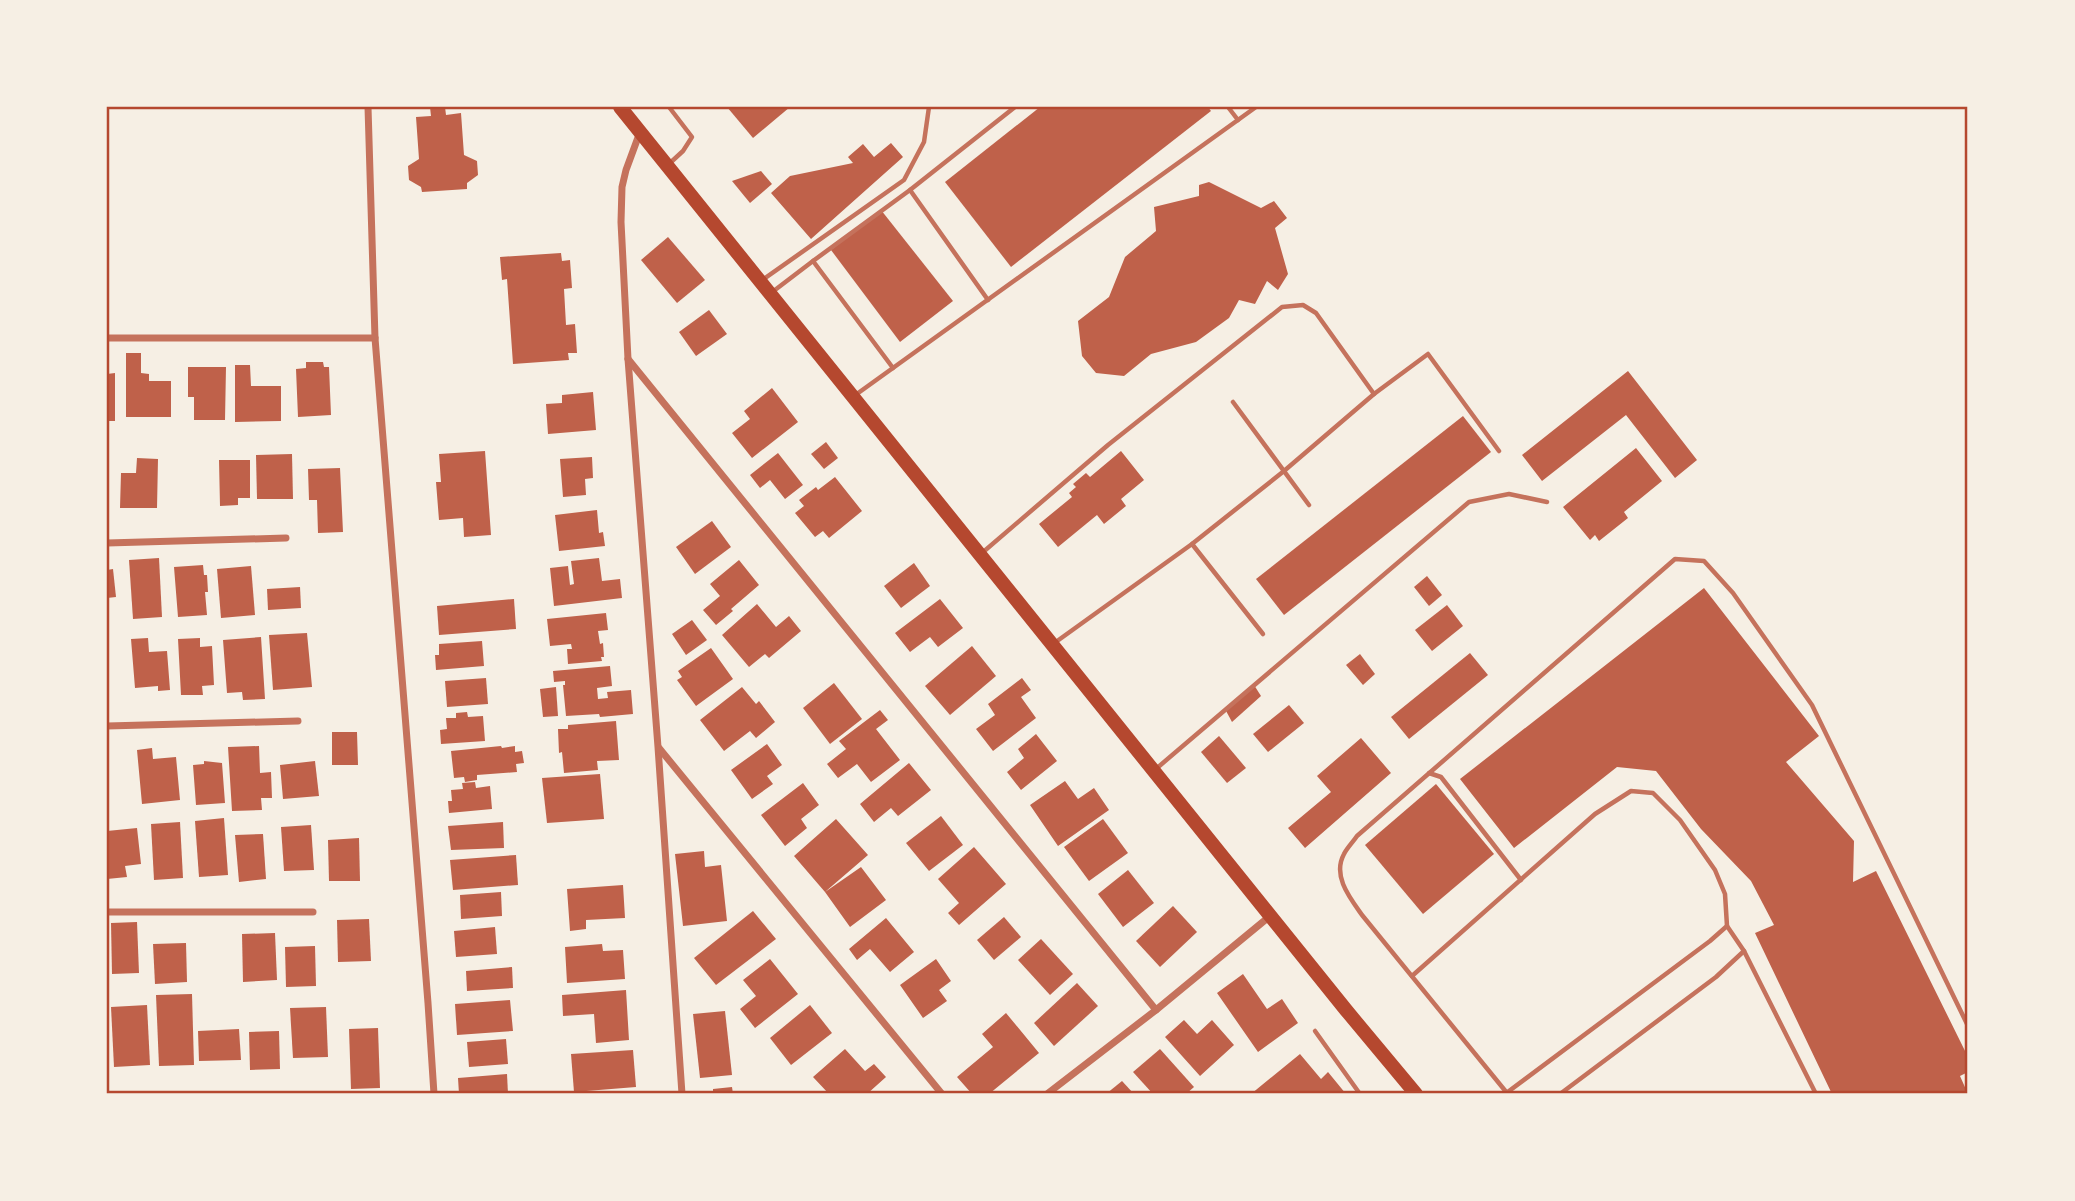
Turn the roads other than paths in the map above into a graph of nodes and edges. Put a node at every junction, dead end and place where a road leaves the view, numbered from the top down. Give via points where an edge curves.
1 (368, 107) edge
2 (620, 107) edge
3 (669, 107) edge
4 (929, 107) edge
5 (1015, 107) edge
6 (1228, 107) edge
7 (1256, 107) edge
8 (1238, 120) junction
9 (640, 132) junction
10 (667, 166) junction
11 (911, 190) junction
12 (813, 261) junction
13 (761, 281) junction
14 (771, 293) junction
15 (988, 300) junction
16 (107, 338) edge
17 (375, 338) junction
18 (628, 359) junction
19 (894, 368) junction
20 (1374, 394) junction
21 (854, 397) junction
22 (1233, 402) dead end
23 (1499, 451) dead end
24 (1284, 471) junction
25 (1547, 502) dead end
26 (1309, 505) dead end
27 (286, 538) dead end
28 (107, 543) edge
29 (1192, 544) junction
30 (980, 554) junction
31 (1263, 634) dead end
32 (1052, 644) junction
33 (298, 721) dead end
34 (107, 726) edge
35 (658, 747) junction
36 (1154, 770) junction
37 (1428, 773) junction
38 (1521, 880) junction
39 (107, 912) edge
40 (313, 912) dead end
41 (1270, 916) junction
42 (1727, 926) junction
43 (1744, 951) junction
44 (1412, 976) junction
45 (1156, 1010) junction
46 (1968, 1026) edge
47 (1315, 1031) dead end
48 (434, 1094) edge
49 (682, 1094) edge
50 (942, 1094) edge
51 (1047, 1094) edge
52 (1360, 1094) edge
53 (1416, 1094) edge
54 (1506, 1094) edge
55 (1560, 1094) edge
56 (1816, 1094) edge

1 - 17 street
2 - 9 main road
3 - 10 lane via 692,137
4 - 13 lane via 924,142 904,180
5 - 11 lane
6 - 8 lane
7 - 8 lane
8 - 15 lane
9 - 10 main road
9 - 18 street via 626,170 620,213
10 - 13 main road
11 - 12 lane
11 - 15 lane
12 - 14 lane
12 - 19 lane
13 - 14 main road
14 - 21 main road
15 - 19 lane
16 - 17 street
17 - 48 street
18 - 35 street
18 - 45 street
19 - 21 lane
20 - 23 lane via 1429,354
20 - 24 lane
20 - 30 lane via 1316,313 1303,305 1282,307
21 - 30 main road
22 - 24 lane
24 - 26 lane
24 - 29 lane
25 - 36 lane via 1509,494 1469,502
27 - 28 street
29 - 31 lane
29 - 32 lane
30 - 32 main road
32 - 36 main road
33 - 34 street
35 - 49 street
35 - 50 street
36 - 41 main road
37 - 38 lane via 1441,777
37 - 44 lane via 1357,836 1342,856 1340,873 1345,891
37 - 46 lane via 1675,559 1704,561 1733,593 1812,705
38 - 42 lane via 1595,814 1631,791 1653,793 1680,820 1715,870 1724,894
38 - 44 lane
39 - 40 street
41 - 45 street
41 - 53 main road
42 - 43 lane
42 - 54 lane
43 - 55 lane
43 - 56 lane
44 - 54 lane
45 - 51 street
47 - 52 lane

